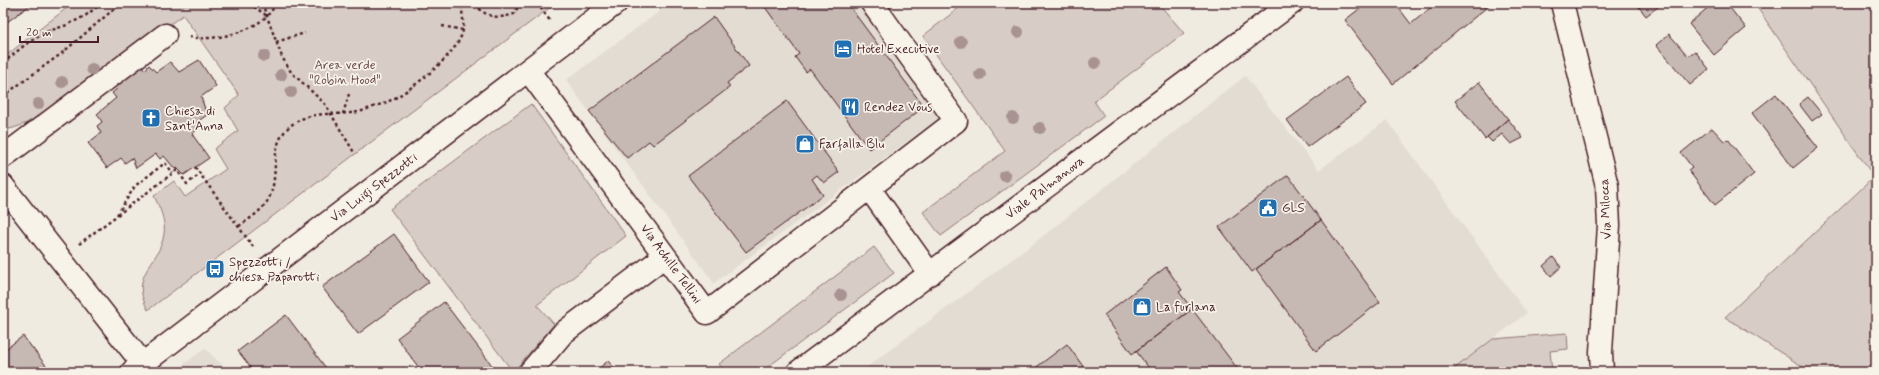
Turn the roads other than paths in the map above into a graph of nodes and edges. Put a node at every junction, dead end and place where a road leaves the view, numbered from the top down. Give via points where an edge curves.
1 (616, 3) edge
2 (872, 3) edge
3 (1292, 3) edge
4 (1562, 3) edge
5 (165, 35) road end
6 (528, 70) junction
7 (3, 157) edge
8 (3, 186) edge
9 (869, 188) junction
10 (665, 256) junction
11 (930, 274) junction
12 (138, 368) edge
13 (530, 372) edge
14 (798, 372) edge
15 (1602, 372) edge

1 - 6 street, Via Luigi Spezzotti
2 - 9 street, Via Achille Tellini via 956,121
3 - 11 street, Viale Palmanova
4 - 15 street, Via Milocca via 1608,186 1609,225
5 - 7 street
6 - 10 street, Via Achille Tellini
6 - 12 street, Via Luigi Spezzotti
8 - 12 street via 60,258
9 - 10 street, Via Achille Tellini via 708,313
9 - 11 street
10 - 13 street via 563,333
11 - 14 street, Viale Palmanova

